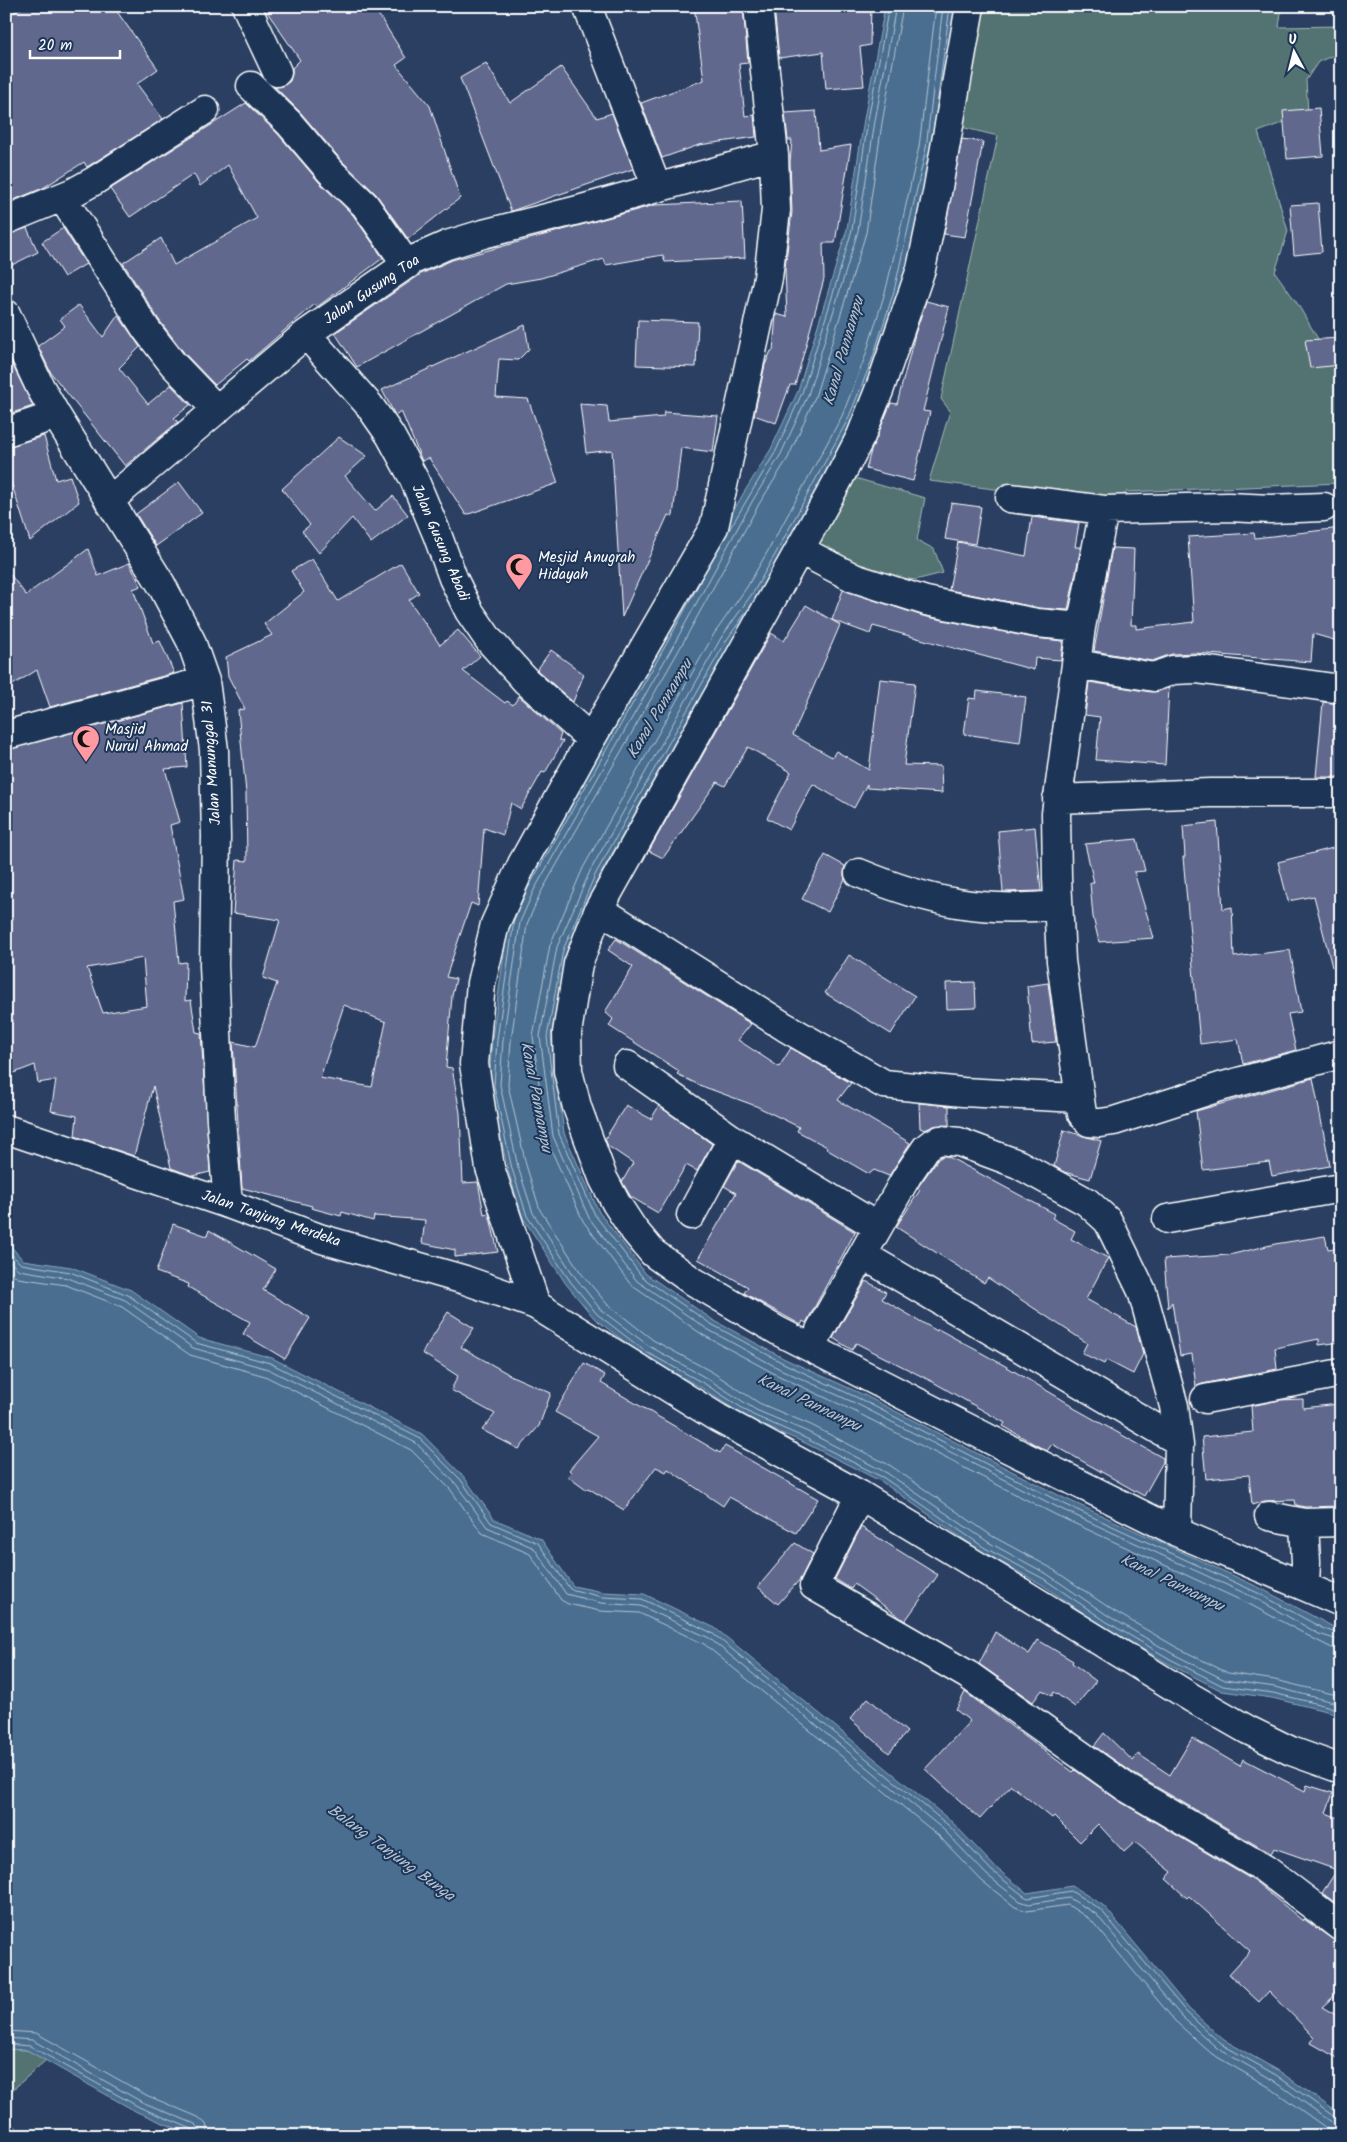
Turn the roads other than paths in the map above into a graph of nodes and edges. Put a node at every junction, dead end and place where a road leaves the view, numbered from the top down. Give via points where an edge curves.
1 (246, 6) edge
2 (587, 6) edge
3 (758, 6) edge
4 (970, 6) edge
5 (277, 72) dead end
6 (251, 86) dead end
7 (204, 110) dead end
8 (774, 155) junction
9 (657, 188) junction
10 (62, 197) junction
11 (6, 220) edge
12 (407, 265) junction
13 (6, 314) edge
14 (306, 334) junction
15 (217, 410) junction
16 (56, 415) junction
17 (6, 432) edge
18 (1010, 498) dead end
19 (109, 501) junction
20 (1324, 507) dead end
21 (1104, 510) junction
22 (800, 550) junction
23 (1081, 627) junction
24 (1076, 664) junction
25 (205, 681) junction
26 (1341, 689) edge
27 (6, 735) edge
28 (591, 739) junction
29 (1341, 793) edge
30 (1057, 799) junction
31 (859, 873) dead end
32 (1058, 906) junction
33 (599, 909) junction
34 (1341, 1054) edge
35 (627, 1065) dead end
36 (1078, 1098) junction
37 (6, 1129) edge
38 (732, 1139) junction
39 (1341, 1188) edge
40 (228, 1204) junction
41 (691, 1215) dead end
42 (1167, 1219) dead end
43 (878, 1227) junction
44 (863, 1255) junction
45 (536, 1305) junction
46 (820, 1330) dead end
47 (1341, 1373) edge
48 (1205, 1399) dead end
49 (1178, 1441) junction
50 (860, 1495) junction
51 (1269, 1516) dead end
52 (1341, 1522) edge
53 (1304, 1523) junction
54 (1177, 1532) junction
55 (1305, 1585) junction
56 (1341, 1602) edge
57 (1341, 1769) edge
58 (1341, 1927) edge

1 - 5 street
2 - 9 street
3 - 8 street
4 - 22 street via 921,269 861,436
6 - 12 street via 365,205
7 - 10 street via 102,176
8 - 9 street, Jalan Gusung Toa
8 - 28 street via 776,210 768,278 714,527
9 - 12 street, Jalan Gusung Toa via 447,245
10 - 11 street
10 - 15 street via 146,329
12 - 14 street, Jalan Gusung Toa
13 - 16 street, Jalan Manunggal 31
14 - 15 street, Jalan Gusung Toa
14 - 28 street, Jalan Gusung Abadi via 369,405 390,435 414,479 452,578 489,640 526,680
15 - 19 street, Jalan Gusung Toa
16 - 17 street
16 - 19 street, Jalan Manunggal 31
18 - 21 street
19 - 25 street, Jalan Manunggal 31 via 191,640
20 - 21 street
21 - 23 street
22 - 23 street via 854,578 926,601 1037,623
22 - 33 street
23 - 24 street
24 - 26 street via 1154,677 1173,670 1196,670
24 - 30 street
25 - 27 street
25 - 40 street, Jalan Manunggal 31 via 214,750 214,965
28 - 45 street via 522,864 495,924 481,983 474,1064 490,1168
29 - 30 street via 1210,793
30 - 32 street
31 - 32 street via 918,896 972,906
32 - 36 street via 1061,961
33 - 36 street via 784,1027 884,1084 999,1095
33 - 54 street via 578,964 567,1033 568,1071 577,1107 603,1178 633,1229 653,1253 778,1331
34 - 36 street via 1220,1087 1114,1121 1089,1122 1082,1114
35 - 38 street
37 - 40 street, Jalan Tanjung Merdeka
38 - 41 street
38 - 43 street
39 - 42 street
40 - 45 street, Jalan Tanjung Merdeka via 322,1239 465,1280
43 - 44 street
43 - 49 street via 926,1148 940,1140 959,1142 1018,1164 1087,1202 1108,1221 1142,1291 1174,1406
44 - 46 street
44 - 49 street
45 - 50 street, Jalan Tanjung Merdeka via 718,1418
47 - 48 street
49 - 54 street
50 - 57 street, Jalan Tanjung Merdeka via 1240,1726
50 - 58 street via 814,1586 968,1675 1127,1788 1265,1870
51 - 53 street
52 - 53 street
53 - 55 street
54 - 55 street
55 - 56 street

